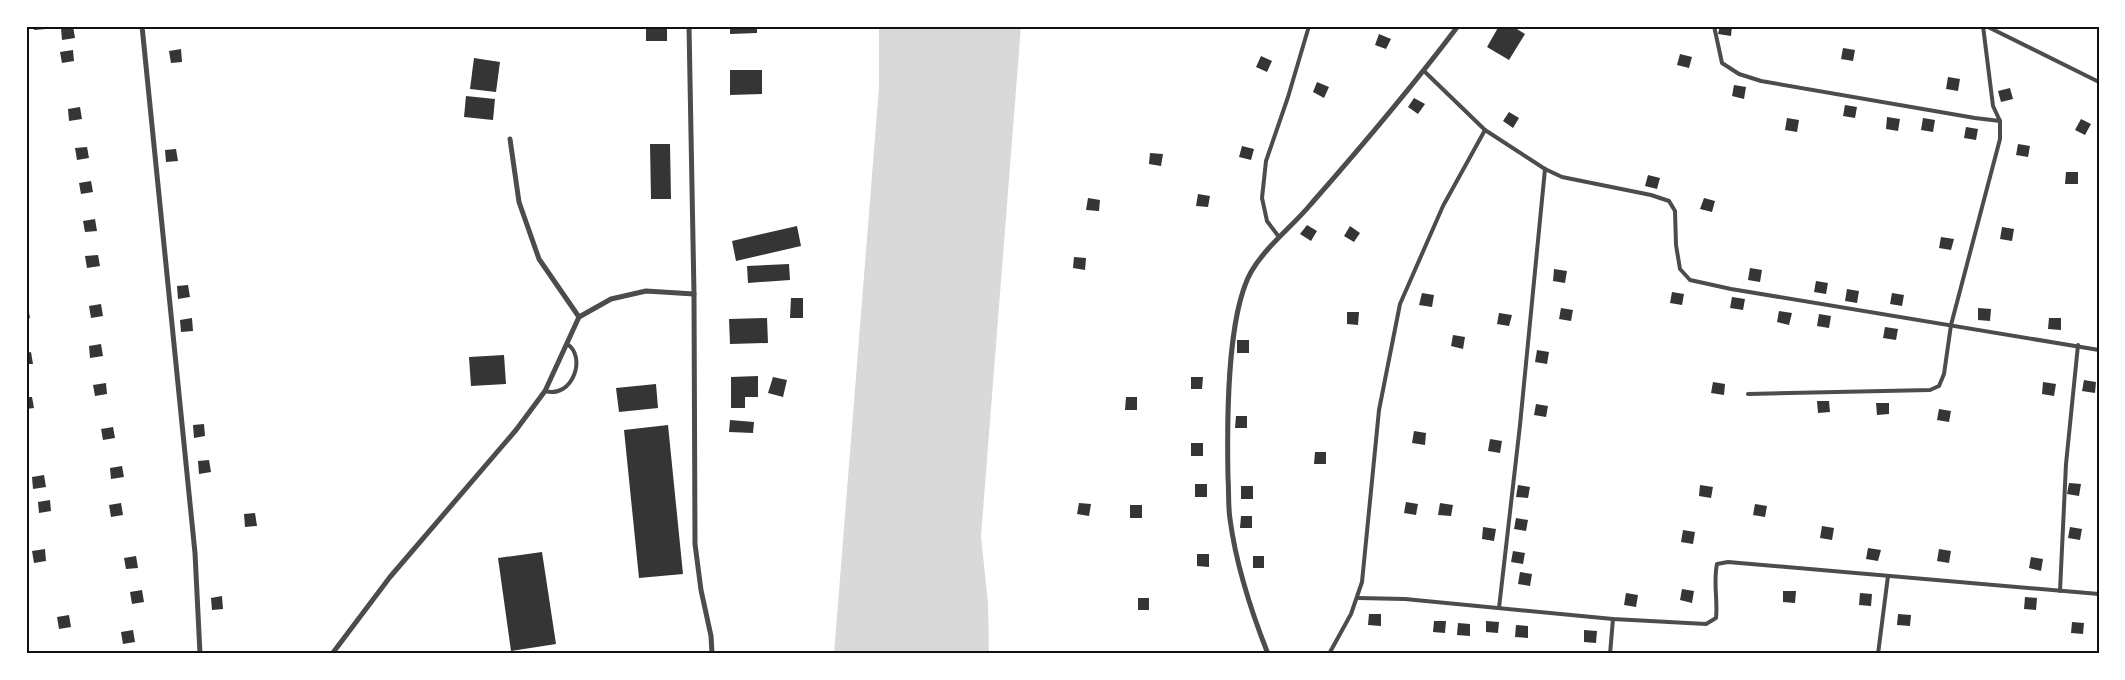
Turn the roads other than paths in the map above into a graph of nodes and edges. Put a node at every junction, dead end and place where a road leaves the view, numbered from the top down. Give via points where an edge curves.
1 (142, 26) edge
2 (689, 26) edge
3 (1309, 26) edge
4 (1458, 26) edge
5 (1714, 26) edge
6 (1985, 26) edge
7 (1424, 71) junction
8 (2099, 82) edge
9 (2000, 121) junction
10 (1485, 130) junction
11 (510, 139) dead end
12 (1545, 169) junction
13 (1279, 237) junction
14 (694, 294) junction
15 (579, 317) junction
16 (1951, 325) junction
17 (566, 344) junction
18 (2078, 345) junction
19 (2099, 350) edge
20 (545, 391) junction
21 (1748, 394) dead end
22 (1888, 576) junction
23 (2060, 591) junction
24 (2099, 594) edge
25 (1358, 598) junction
26 (1499, 608) junction
27 (1613, 619) junction
28 (200, 654) edge
29 (332, 654) edge
30 (712, 654) edge
31 (1268, 654) edge
32 (1329, 654) edge
33 (1610, 654) edge
34 (1878, 654) edge

1 - 28 street via 195,553
2 - 14 street
3 - 13 lane via 1266,161 1262,198 1267,222
4 - 7 street
5 - 9 lane via 1722,63 1738,74 1761,81
6 - 8 lane
6 - 9 lane via 1993,106
7 - 10 lane
7 - 13 street via 1310,206
9 - 16 lane via 2000,139
10 - 12 lane
10 - 25 lane via 1443,206 1400,304 1379,410
11 - 15 street via 519,202 539,259
12 - 16 lane via 1562,177 1669,201 1675,212 1680,269 1690,280
12 - 26 lane
13 - 31 street via 1251,272 1239,303 1231,363 1227,444 1233,536 1240,569
14 - 15 street via 646,291 611,299
14 - 30 street via 695,544
15 - 17 street
16 - 18 lane
16 - 21 lane via 1944,374 1939,386 1930,390
17 - 20 street
17 - 20 lane via 573,348 576,356 576,368 570,383 554,393
18 - 19 lane
18 - 23 lane via 2066,464
20 - 29 street via 516,430 390,577
22 - 23 lane
22 - 27 lane via 1728,562 1717,564 1714,575 1718,604 1716,618 1706,624
22 - 34 lane
23 - 24 lane
25 - 26 lane
25 - 32 lane
26 - 27 lane
27 - 33 lane

